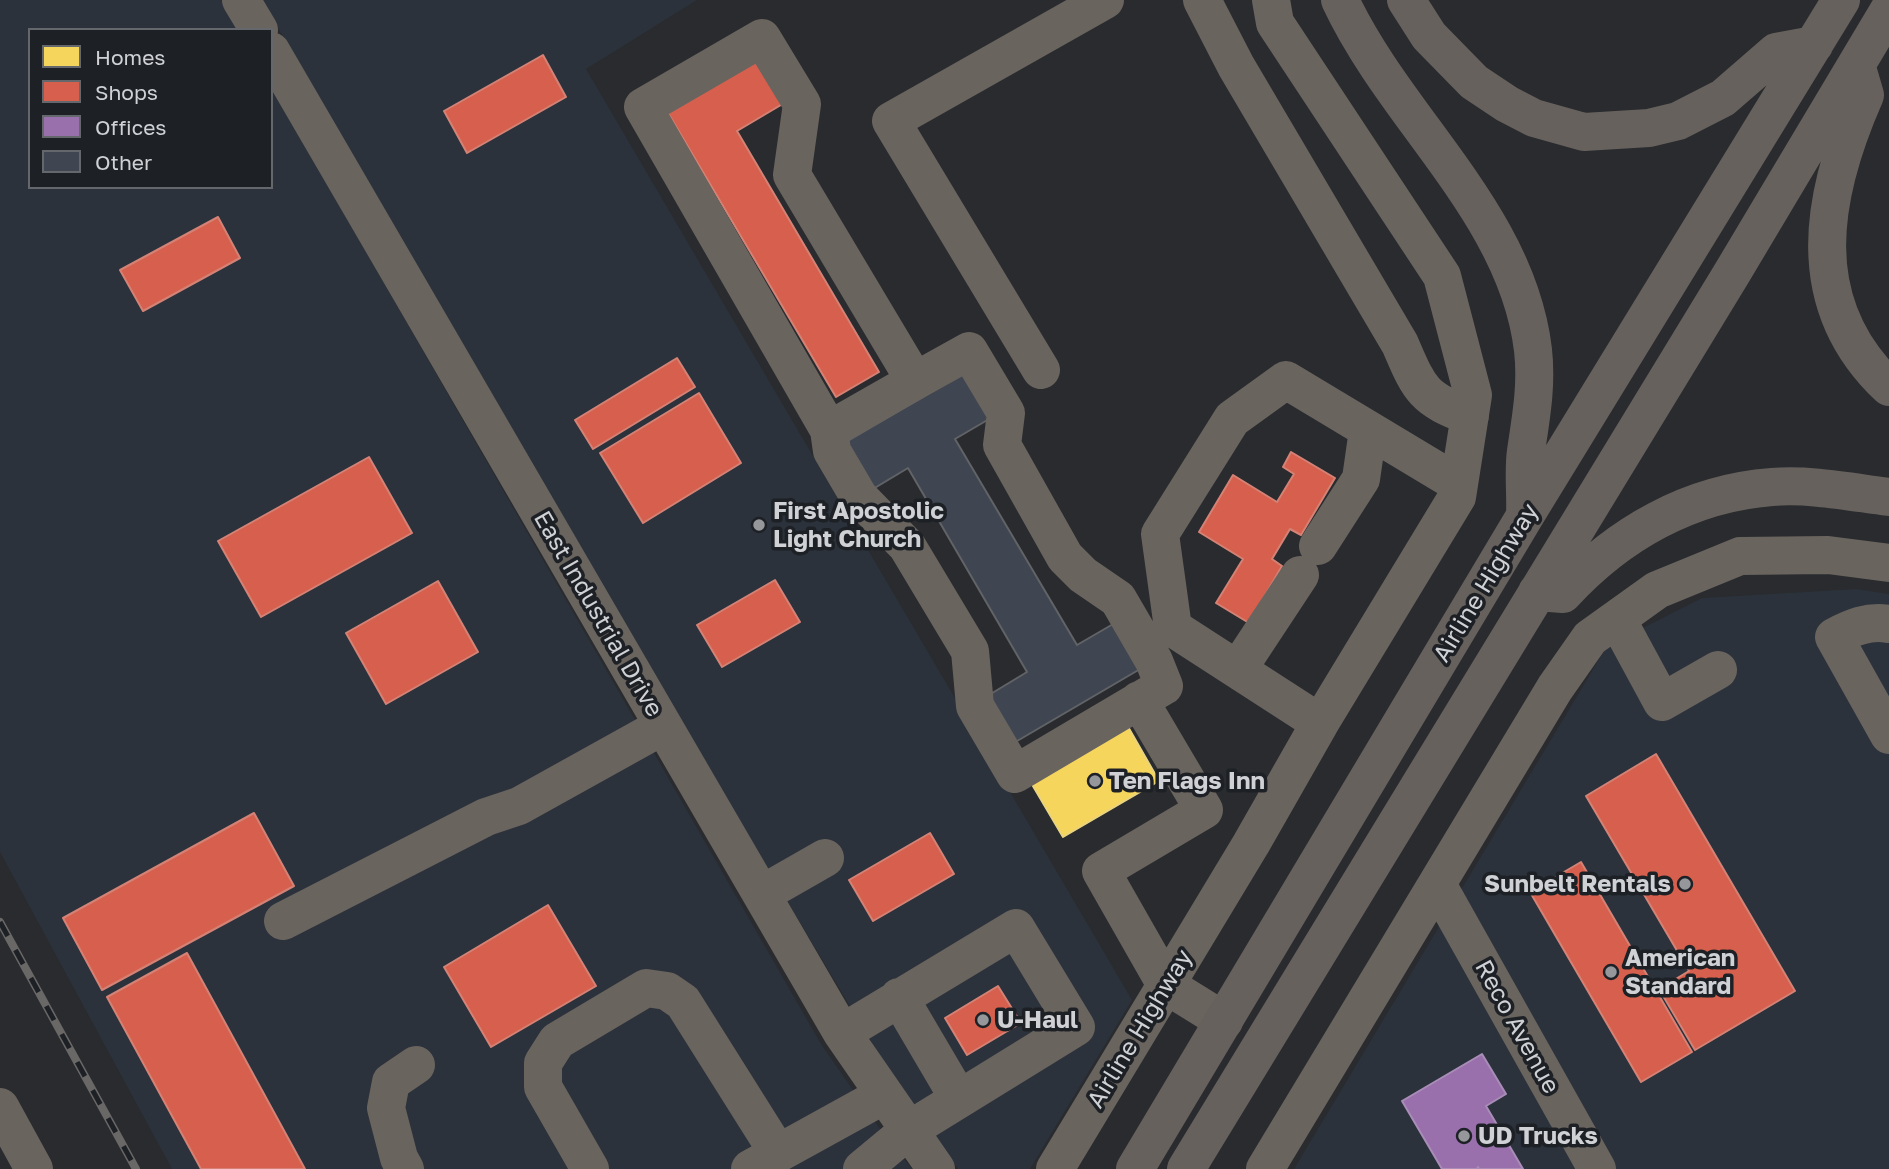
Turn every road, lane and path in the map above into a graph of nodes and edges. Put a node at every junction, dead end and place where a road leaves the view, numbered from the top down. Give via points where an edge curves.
1 (241, 0) edge
2 (1105, 0) edge
3 (1202, 0) edge
4 (1271, 0) edge
5 (1340, 0) edge
6 (1406, 0) edge
7 (1841, 0) edge
8 (1889, 9) edge
9 (258, 28) edge
10 (1814, 45) junction
11 (273, 54) edge
12 (1856, 64) junction
13 (1041, 370) dead end
14 (915, 381) junction
15 (1889, 387) edge
16 (1470, 416) junction
17 (830, 430) junction
18 (1368, 430) junction
19 (1459, 484) junction
20 (1889, 497) edge
21 (1525, 516) junction
22 (1889, 563) edge
23 (1536, 592) junction
24 (1617, 619) junction
25 (1889, 624) edge
26 (1238, 669) junction
27 (1718, 670) dead end
28 (1139, 700) junction
29 (1320, 723) junction
30 (663, 726) junction
31 (1889, 735) edge
32 (1204, 810) junction
33 (1251, 844) junction
34 (825, 858) dead end
35 (1437, 884) junction
36 (762, 894) junction
37 (283, 921) dead end
38 (1166, 985) junction
39 (899, 997) junction
40 (1224, 1021) junction
41 (1076, 1027) junction
42 (842, 1033) junction
43 (1122, 1057) junction
44 (416, 1065) dead end
45 (884, 1095) junction
46 (959, 1099) junction
47 (0, 1107) edge
48 (909, 1130) junction
49 (764, 1161) edge
50 (34, 1169) edge
51 (405, 1169) edge
52 (590, 1169) edge
53 (862, 1169) edge
54 (936, 1169) edge
55 (1055, 1169) edge
56 (1135, 1169) edge
57 (1186, 1169) edge
58 (1265, 1169) edge
59 (1597, 1169) edge

1 - 9 street
2 - 13 street via 891,121
3 - 16 street via 1400,344 1416,383 1441,406
4 - 16 street, Airline Highway via 1275,23 1442,276 1473,395
5 - 21 highway via 1367,48 1497,239 1519,291 1532,341 1535,382 1526,453
6 - 10 highway via 1429,36 1474,82 1534,118 1584,132 1649,128 1678,121 1723,98 1776,52
7 - 10 highway, Airline Highway
8 - 12 highway, Airline Highway
10 - 21 highway, Airline Highway
11 - 30 street, East Industrial Drive
12 - 15 highway via 1865,95 1832,187 1826,246 1830,282 1850,336
12 - 23 highway, Airline Highway
14 - 17 street
14 - 17 street via 792,175 802,104 762,38 643,107
14 - 28 street via 969,351 1006,413 1002,445 1065,557 1118,599 1154,661 1164,686
16 - 19 street, Airline Highway
17 - 28 street via 832,451 859,497 908,546 970,651 975,706 1015,774
18 - 19 street
18 - 26 street via 1361,479
18 - 26 street via 1286,380 1232,419 1160,534 1173,628
19 - 29 street, Airline Highway via 1457,497
20 - 23 highway via 1827,488 1772,487 1705,500 1643,527 1611,548 1563,594
21 - 40 highway, Airline Highway
22 - 24 street via 1828,555 1740,556 1657,590
23 - 57 highway, Airline Highway
24 - 27 street via 1662,702
24 - 35 street via 1590,638 1555,688
25 - 31 street via 1852,627 1834,636
26 - 29 street
28 - 32 street
29 - 33 street, Airline Highway
30 - 36 street, East Industrial Drive
30 - 37 street via 519,806 486,817
32 - 33 street
32 - 38 street via 1101,871
33 - 38 street, Airline Highway
34 - 36 street
35 - 58 street
35 - 59 street, Reco Avenue
36 - 42 street, East Industrial Drive
38 - 40 street
38 - 43 street, Airline Highway
39 - 41 street via 1016,928
39 - 42 street
39 - 46 street
40 - 56 highway, Airline Highway
41 - 43 street
41 - 46 street
42 - 45 street, East Industrial Drive
43 - 55 street, Airline Highway
44 - 51 street via 391,1082 386,1108
45 - 48 street, East Industrial Drive
45 - 49 street
46 - 48 street
47 - 50 street
48 - 53 street
48 - 54 street, East Industrial Drive
49 - 52 street via 684,1002 667,991 646,988 557,1041 543,1063 543,1087

